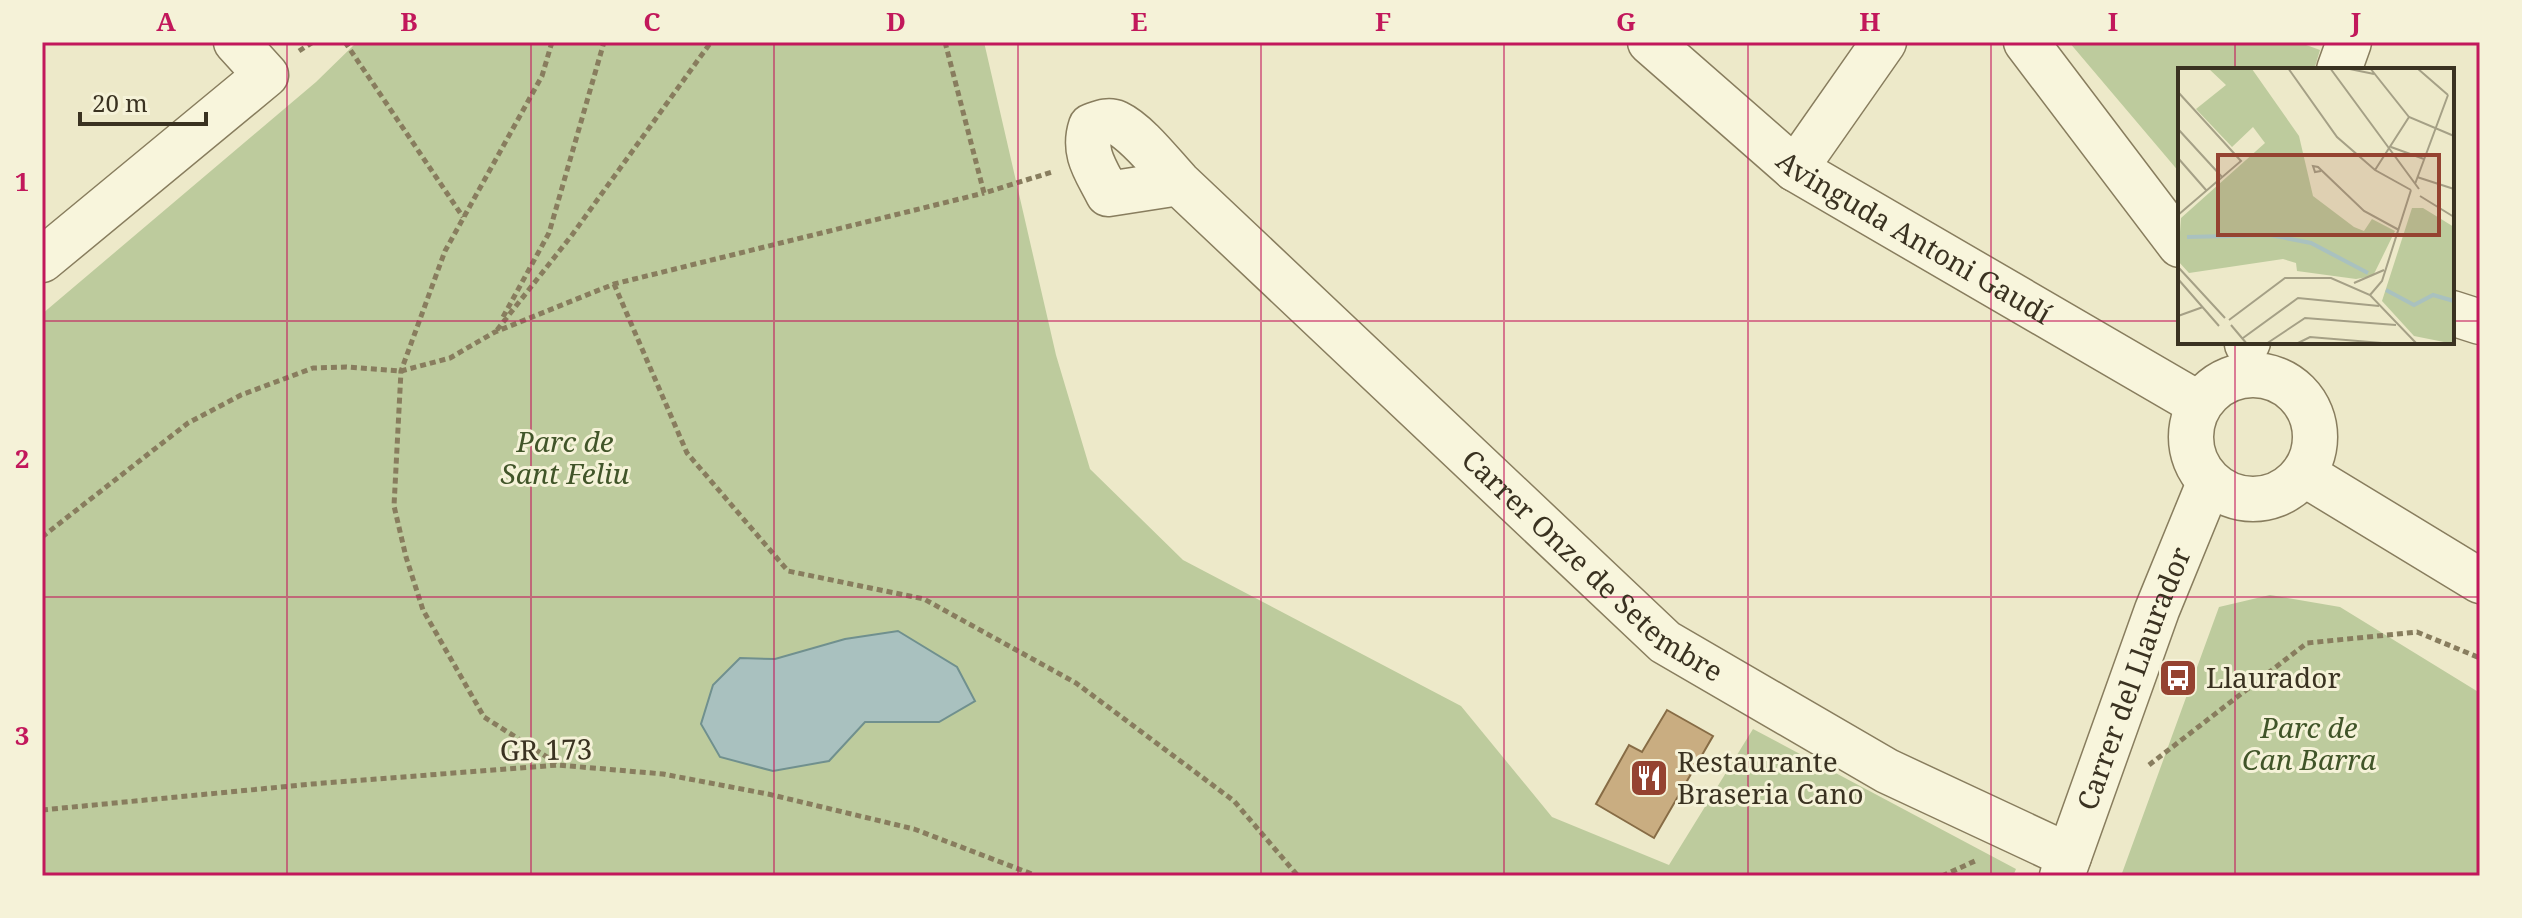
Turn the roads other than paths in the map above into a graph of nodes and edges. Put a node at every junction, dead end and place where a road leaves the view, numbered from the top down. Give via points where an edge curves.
1 (236, 42) edge
2 (1650, 42) edge
3 (1884, 42) edge
4 (2026, 42) edge
5 (2348, 42) edge
6 (2340, 68) edge
7 (1091, 160) road end
8 (1795, 169) junction
9 (2174, 230) edge
10 (44, 255) edge
11 (2454, 314) edge
12 (2480, 322) edge
13 (2248, 344) edge
14 (2293, 389) junction
15 (2199, 404) junction
16 (2304, 474) junction
17 (2209, 483) junction
18 (2480, 581) edge
19 (2066, 866) edge

1 - 10 street via 266,75
2 - 8 street, Avinguda Antoni Gaudí
3 - 8 street
4 - 9 street
5 - 6 street
7 - 19 street, Carrer Onze de Setembre via 1086,142 1091,126 1118,124 1140,141 1665,642 1887,771 2019,833
8 - 15 street, Avinguda Antoni Gaudí
11 - 12 street
13 - 14 street
14 - 15 street via 2275,378 2234,377
14 - 16 street via 2308,406 2316,432 2314,455
15 - 17 street via 2190,441 2195,462
16 - 17 street via 2279,495 2258,499 2236,497
16 - 18 street
17 - 19 street, Carrer del Llaurador via 2157,610

